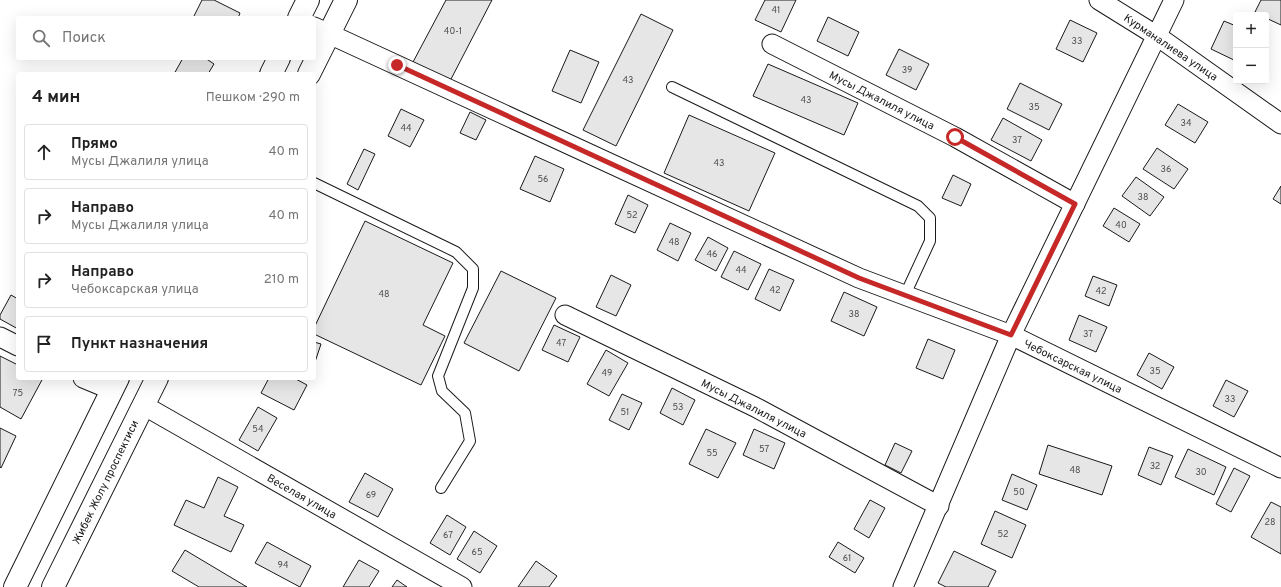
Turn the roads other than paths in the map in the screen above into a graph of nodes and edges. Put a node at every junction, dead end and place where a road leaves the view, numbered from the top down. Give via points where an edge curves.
1 (308, 0) edge
2 (346, 0) edge
3 (1100, 0) edge
4 (1174, 0) edge
5 (300, 16) edge
6 (322, 30) edge
7 (1157, 36) junction
8 (772, 44) dead end
9 (316, 50) edge
10 (278, 60) edge
11 (313, 60) edge
12 (272, 72) edge
13 (310, 72) edge
14 (672, 87) dead end
15 (1281, 124) edge
16 (316, 184) edge
17 (1075, 204) junction
18 (905, 295) junction
19 (566, 315) dead end
20 (1011, 335) junction
21 (0, 337) edge
22 (16, 345) edge
23 (94, 380) edge
24 (156, 380) edge
25 (115, 384) edge
26 (143, 405) junction
27 (1281, 468) edge
28 (442, 488) dead end
29 (939, 506) junction
30 (15, 587) edge
31 (53, 587) edge
32 (462, 587) edge
33 (903, 587) edge

1 - 5 main road
2 - 6 main road
3 - 7 street, Курманалиева улица
4 - 7 street
6 - 9 main road
6 - 18 street, Чебоксарская улица via 851,275
7 - 15 street, Курманалиева улица
7 - 17 street
8 - 17 street, Мусы Джалиля улица via 955,137
10 - 12 main road
11 - 13 main road
14 - 18 lane via 918,206 930,218 930,241
16 - 28 lane via 456,252 473,269 473,288 438,376 442,391 465,413 470,441
17 - 20 street
18 - 20 street, Чебоксарская улица
19 - 29 street, Мусы Джалиля улица via 755,407
20 - 27 street, Чебоксарская улица
20 - 29 street
21 - 22 street
23 - 25 street
24 - 26 main road, Жибек Жолу проспектиси
25 - 30 main road
26 - 31 main road, Жибек Жолу проспектиси
26 - 32 street, Веселая улица
29 - 33 street

